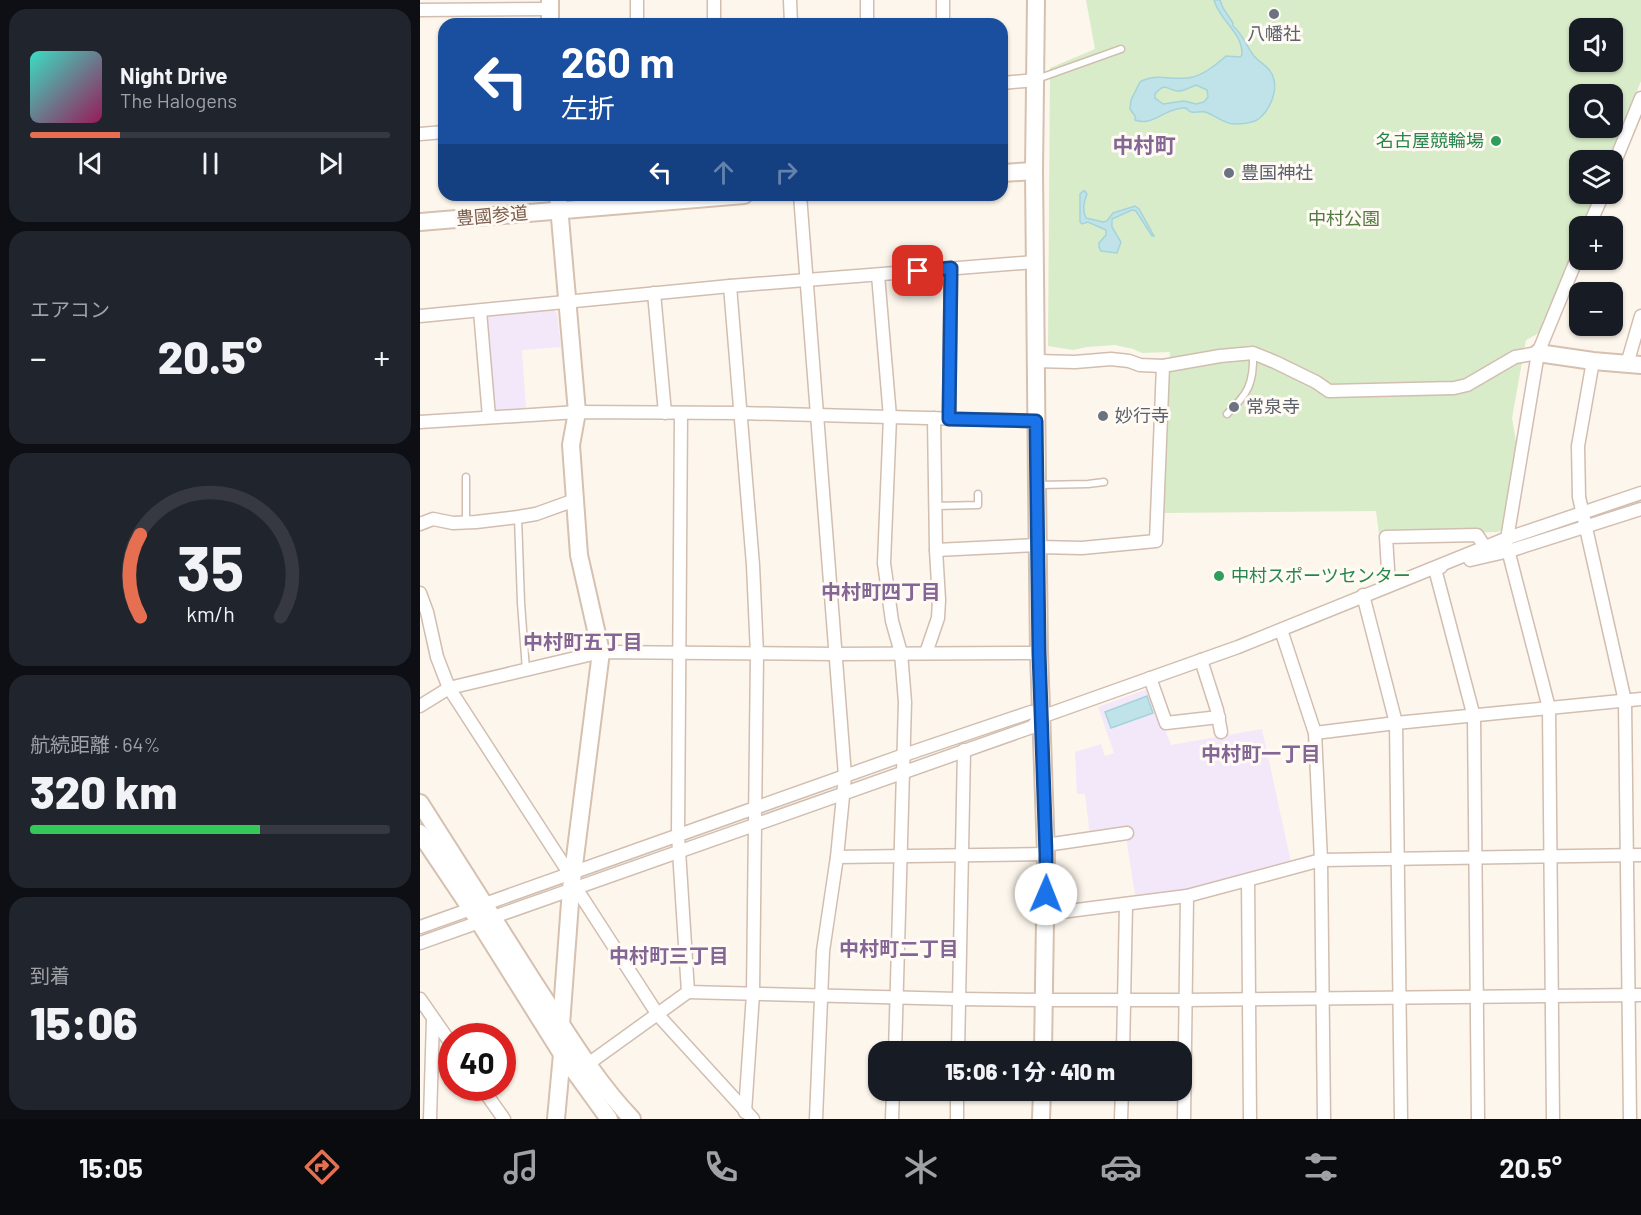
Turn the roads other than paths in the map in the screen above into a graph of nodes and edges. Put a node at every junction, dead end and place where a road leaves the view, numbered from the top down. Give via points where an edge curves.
1 (637, 0) edge
2 (714, 0) edge
3 (790, 0) edge
4 (867, 0) edge
5 (943, 0) edge
6 (1036, 0) edge
7 (463, 5) edge
8 (420, 10) edge
9 (550, 11) edge
10 (638, 18) edge
11 (714, 18) edge
12 (791, 18) edge
13 (867, 18) edge
14 (943, 18) edge
15 (1121, 49) dead end
16 (1036, 80) junction
17 (1008, 82) edge
18 (1641, 98) edge
19 (1637, 120) edge
20 (438, 132) edge
21 (420, 134) edge
22 (1622, 150) edge
23 (1034, 171) junction
24 (1008, 173) edge
25 (605, 201) edge
26 (800, 201) edge
27 (559, 203) edge
28 (420, 222) edge
29 (1035, 262) junction
30 (951, 268) junction
31 (1572, 270) edge
32 (878, 275) junction
33 (807, 280) junction
34 (730, 286) junction
35 (654, 293) junction
36 (568, 302) junction
37 (480, 311) junction
38 (420, 316) edge
39 (1641, 316) edge
40 (1253, 353) junction
41 (1538, 353) junction
42 (1036, 361) junction
43 (1593, 361) junction
44 (1634, 365) edge
45 (1163, 366) junction
46 (577, 412) junction
47 (665, 412) junction
48 (681, 413) junction
49 (740, 413) junction
50 (1227, 414) dead end
51 (817, 416) junction
52 (489, 417) junction
53 (890, 417) junction
54 (934, 418) junction
55 (949, 419) junction
56 (1036, 421) junction
57 (420, 422) edge
58 (466, 477) dead end
59 (1104, 482) dead end
60 (1037, 485) junction
61 (1641, 493) edge
62 (978, 494) dead end
63 (575, 500) junction
64 (935, 506) junction
65 (1641, 509) edge
66 (1582, 512) junction
67 (518, 517) junction
68 (466, 522) junction
69 (420, 524) edge
70 (1585, 526) junction
71 (1507, 543) junction
72 (1038, 546) junction
73 (1485, 547) junction
74 (936, 550) junction
75 (1434, 568) junction
76 (1389, 585) junction
77 (420, 593) edge
78 (1363, 595) junction
79 (1281, 630) junction
80 (601, 652) junction
81 (680, 653) junction
82 (901, 653) junction
83 (926, 653) junction
84 (1039, 653) junction
85 (758, 654) junction
86 (836, 654) junction
87 (1201, 660) junction
88 (526, 670) junction
89 (1150, 678) junction
90 (449, 688) junction
91 (1641, 699) edge
92 (1625, 701) junction
93 (420, 706) edge
94 (1549, 708) junction
95 (1041, 717) junction
96 (1219, 717) junction
97 (1474, 717) junction
98 (1396, 723) junction
99 (1221, 732) dead end
100 (1315, 733) junction
101 (964, 750) junction
102 (904, 755) junction
103 (904, 772) junction
104 (845, 776) junction
105 (844, 793) junction
106 (420, 803) edge
107 (755, 807) junction
108 (755, 824) junction
109 (420, 833) edge
110 (1126, 833) dead end
111 (678, 835) junction
112 (1046, 850) junction
113 (678, 851) junction
114 (962, 855) junction
115 (1626, 855) junction
116 (1641, 855) edge
117 (902, 856) junction
118 (837, 857) junction
119 (1550, 857) junction
120 (1475, 858) junction
121 (1398, 860) junction
122 (1321, 861) junction
123 (573, 880) junction
124 (1248, 880) junction
125 (1187, 896) junction
126 (1126, 904) junction
127 (481, 913) junction
128 (1045, 914) junction
129 (420, 927) edge
130 (420, 943) edge
131 (688, 992) junction
132 (753, 994) junction
133 (1635, 995) edge
134 (821, 996) junction
135 (1552, 996) junction
136 (897, 997) junction
137 (1477, 997) junction
138 (1323, 998) junction
139 (1400, 998) junction
140 (420, 999) edge
141 (958, 999) junction
142 (1249, 999) junction
143 (1044, 1000) junction
144 (1124, 1000) junction
145 (1186, 1000) junction
146 (658, 1014) junction
147 (433, 1019) junction
148 (561, 1025) junction
149 (438, 1026) edge
150 (895, 1041) edge
151 (958, 1041) edge
152 (1043, 1041) edge
153 (1123, 1041) edge
154 (562, 1054) junction
155 (588, 1064) junction
156 (491, 1101) edge
157 (893, 1101) edge
158 (957, 1101) edge
159 (1042, 1101) edge
160 (1122, 1101) edge
161 (749, 1115) edge
162 (430, 1119) edge
163 (504, 1119) edge
164 (556, 1119) edge
165 (609, 1119) edge
166 (632, 1119) edge
167 (816, 1119) edge
168 (892, 1119) edge
169 (957, 1119) edge
170 (1041, 1119) edge
171 (1121, 1119) edge
172 (1184, 1119) edge
173 (1250, 1119) edge
174 (1324, 1119) edge
175 (1401, 1119) edge
176 (1478, 1119) edge
177 (1553, 1119) edge
178 (1630, 1119) edge

1 - 10 street
2 - 11 street
3 - 12 street
4 - 13 street
5 - 14 street
6 - 16 street
7 - 8 street
7 - 9 street
15 - 16 lane
16 - 17 street
16 - 23 street
18 - 19 street
19 - 22 street
20 - 21 street
23 - 24 street
23 - 29 street
25 - 27 street, 豊國参道
26 - 33 street
27 - 28 street, 豊國参道
27 - 36 street
29 - 30 street
29 - 42 street
30 - 32 street
30 - 55 street
31 - 41 street
32 - 33 street
32 - 53 street
33 - 34 street
33 - 51 street
34 - 35 street
34 - 49 street
35 - 36 street
35 - 47 street
36 - 37 street
36 - 46 street
37 - 38 street
37 - 52 street
39 - 44 street
40 - 41 street via 1329,391 1454,388 1467,385 1515,357
40 - 45 street
40 - 50 lane via 1254,372 1248,391
41 - 43 street
41 - 71 street
42 - 45 street via 1111,359 1140,366
42 - 56 street
43 - 44 street
43 - 66 street via 1578,446
45 - 72 street via 1156,541 1082,548
46 - 47 street
46 - 52 street
46 - 63 street via 571,445
47 - 48 street
48 - 49 street
48 - 81 street
49 - 51 street
49 - 85 street
51 - 53 street
51 - 86 street
52 - 57 street
53 - 54 street
53 - 82 street via 884,563
54 - 55 street
54 - 64 street
55 - 56 street
56 - 60 street
58 - 68 lane
59 - 60 lane
60 - 72 street
61 - 66 street
62 - 64 lane via 978,505
63 - 67 street
63 - 80 street via 579,555
64 - 74 street
65 - 70 street
66 - 70 street
66 - 71 street
67 - 68 street
67 - 88 lane
68 - 69 street via 433,519
70 - 71 street
70 - 92 street
71 - 73 street
71 - 75 street
71 - 94 street
72 - 74 street
72 - 84 street
73 - 75 street
73 - 76 street via 1477,535 1386,537
74 - 83 street via 938,618
75 - 76 street
75 - 97 street
76 - 78 street
77 - 90 street via 436,657
78 - 79 street
78 - 98 street
79 - 87 street
79 - 100 street
80 - 81 street
80 - 88 street
80 - 123 street
81 - 85 street
81 - 111 street
82 - 83 street
82 - 86 street
82 - 102 street
83 - 84 street
84 - 95 street
85 - 86 street
85 - 107 street
86 - 104 street
87 - 89 street
87 - 96 street
88 - 90 street
89 - 95 street
89 - 96 street via 1166,723
90 - 93 street
90 - 123 street
91 - 92 street
92 - 94 street
92 - 115 street
94 - 97 street
94 - 119 street
95 - 101 street via 1032,727
95 - 102 street via 1031,712
95 - 112 street
96 - 99 street
97 - 98 street
97 - 120 street
98 - 100 street
98 - 121 street
100 - 122 street
101 - 103 street
101 - 114 street
102 - 103 street
102 - 104 street
103 - 105 street
103 - 117 street
104 - 105 street
104 - 107 street
105 - 108 street
105 - 118 street
106 - 127 street
107 - 108 street
107 - 111 street
108 - 113 street
108 - 132 street
109 - 127 street
110 - 112 street
111 - 113 street
111 - 123 street
112 - 114 street
112 - 128 street
113 - 123 street
113 - 131 street
114 - 117 street
114 - 141 street
115 - 116 street
115 - 119 street
115 - 133 street
117 - 118 street
117 - 136 street
118 - 134 street via 823,951
119 - 120 street
119 - 135 street
120 - 121 street
120 - 137 street
121 - 122 street
121 - 139 street
122 - 124 street
122 - 138 street
123 - 127 street
123 - 146 street
123 - 148 street
124 - 125 street
124 - 142 street
125 - 126 street
125 - 145 street
126 - 128 street
126 - 144 street
127 - 129 street
127 - 130 street
127 - 148 street
127 - 154 street
128 - 143 street
131 - 132 street
131 - 146 street
132 - 134 street
132 - 161 street
133 - 135 street
133 - 178 street
134 - 136 street
134 - 167 street
135 - 137 street
135 - 177 street
136 - 141 street
136 - 150 street
137 - 139 street
137 - 176 street
138 - 139 street
138 - 142 street
138 - 174 street
139 - 175 street
140 - 147 street
141 - 143 street
141 - 151 street
142 - 145 street
142 - 173 street
143 - 144 street
143 - 152 street
144 - 145 street
144 - 153 street
145 - 172 street
146 - 155 street
146 - 161 street
147 - 149 street
147 - 162 street
148 - 154 street
148 - 155 street
154 - 164 street
154 - 165 street
155 - 166 street
156 - 163 street
157 - 168 street
158 - 169 street
159 - 170 street
160 - 171 street

